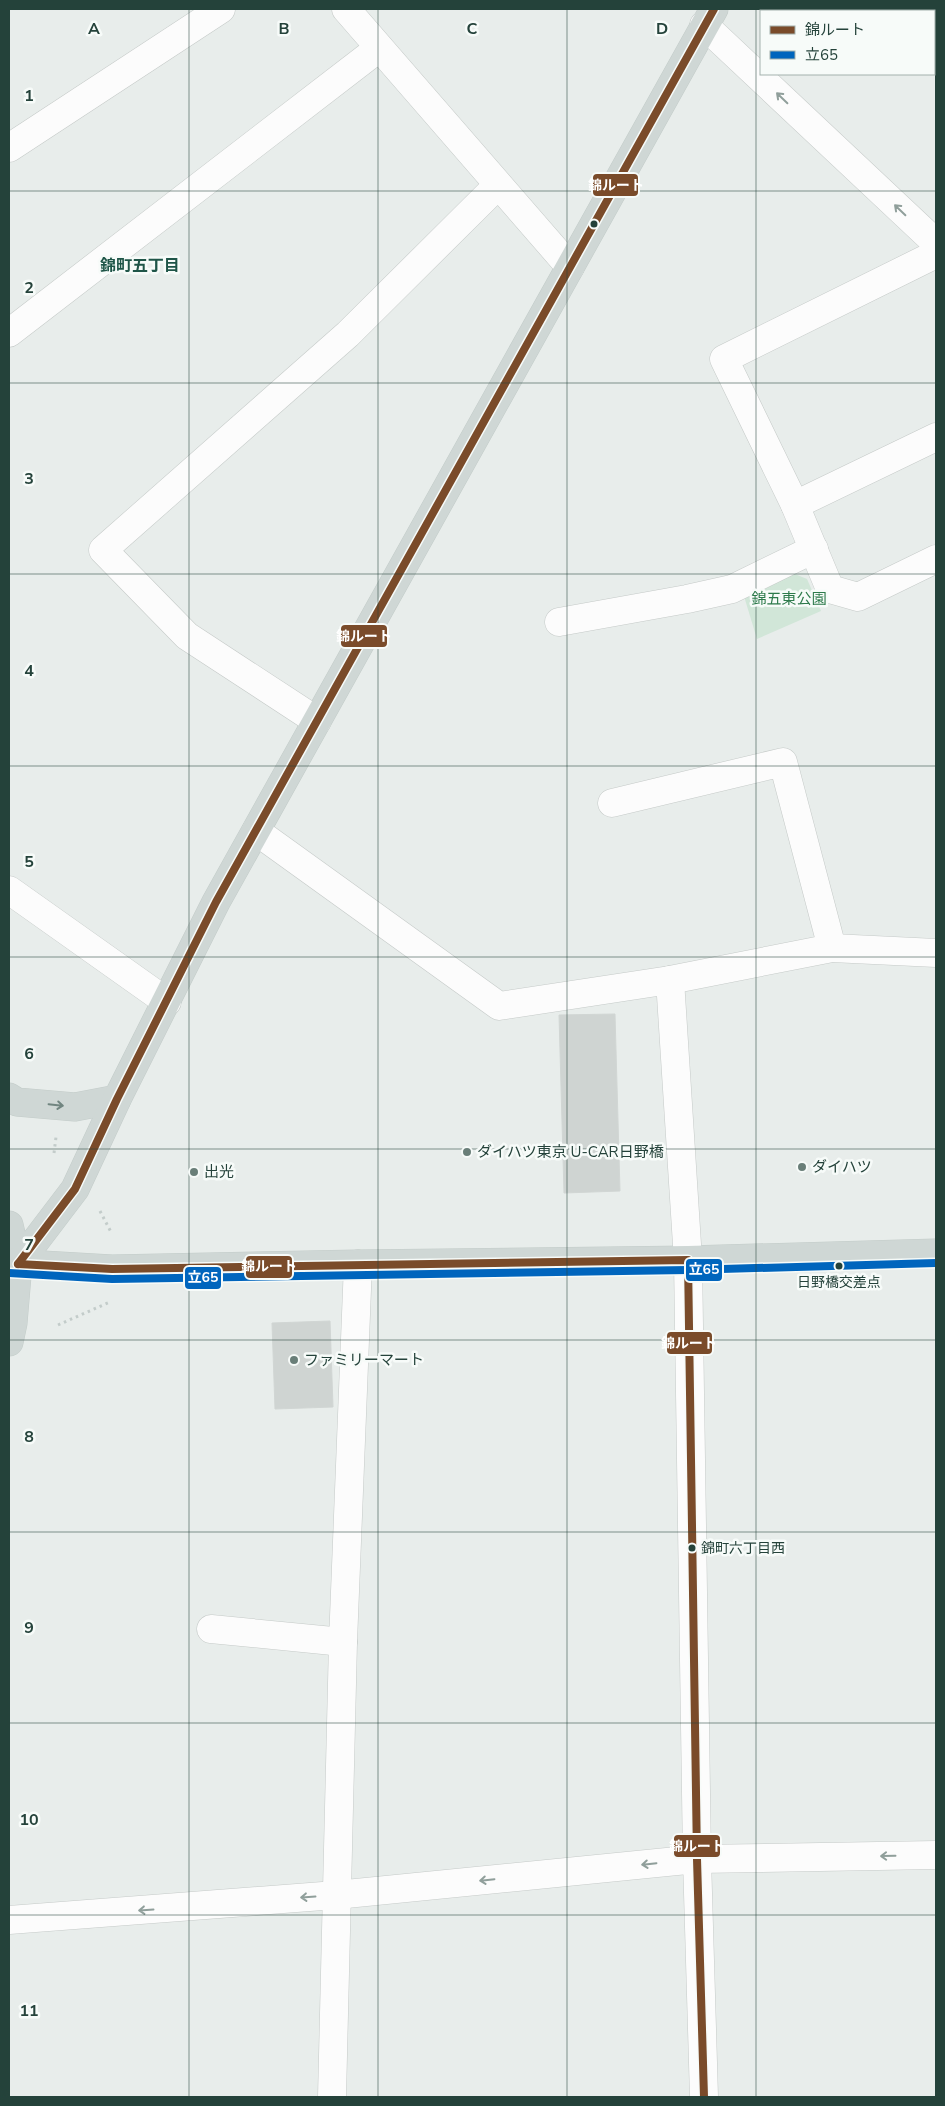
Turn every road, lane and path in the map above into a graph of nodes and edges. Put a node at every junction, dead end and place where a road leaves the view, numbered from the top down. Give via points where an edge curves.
1 (221, 9) edge
2 (346, 9) edge
3 (709, 17) edge
4 (378, 48) junction
5 (760, 68) edge
6 (767, 75) edge
7 (9, 148) edge
8 (498, 185) junction
9 (936, 243) edge
10 (936, 254) edge
11 (570, 268) junction
12 (9, 333) edge
13 (936, 437) edge
14 (795, 505) junction
15 (814, 549) junction
16 (936, 559) edge
17 (559, 622) dead end
18 (317, 721) junction
19 (612, 803) dead end
20 (256, 831) junction
21 (9, 890) edge
22 (832, 948) junction
23 (936, 953) edge
24 (670, 980) junction
25 (166, 1002) junction
26 (9, 1098) edge
27 (117, 1099) junction
28 (95, 1203) dead end
29 (9, 1225) edge
30 (112, 1234) dead end
31 (936, 1253) edge
32 (688, 1260) junction
33 (13, 1264) edge
34 (358, 1264) junction
35 (111, 1302) dead end
36 (58, 1325) dead end
37 (9, 1342) edge
38 (211, 1629) dead end
39 (343, 1642) junction
40 (936, 1855) edge
41 (698, 1859) junction
42 (336, 1895) junction
43 (9, 1920) edge
44 (332, 2097) edge
45 (704, 2097) edge

1 - 7 street
2 - 4 street
5 -> 3 street
3 - 11 main road
4 - 8 street
4 - 12 street
9 -> 6 street
8 - 11 street
8 - 18 street via 348,334 103,550 187,636
10 - 14 street via 724,359
11 - 18 main road
13 - 14 street
14 - 15 street
15 - 16 street via 830,589 858,597
15 - 17 street via 732,589
18 - 20 main road
19 - 22 street via 783,762
20 - 24 street via 499,1006
20 - 25 main road
21 - 25 street
22 - 23 street
22 - 24 street
24 - 32 street
25 - 27 main road
26 -> 27 main road via 17,1102 75,1107
27 - 33 main road via 75,1190
28 - 30 path
29 - 33 main road
31 - 32 main road
32 - 34 main road
32 - 41 street
33 - 34 main road via 112,1269
33 - 37 main road via 13,1323
34 - 39 street
35 - 36 path
38 - 39 street
39 - 42 street
40 -> 41 street
41 -> 42 street
41 - 45 street
42 -> 43 street
42 - 44 street

